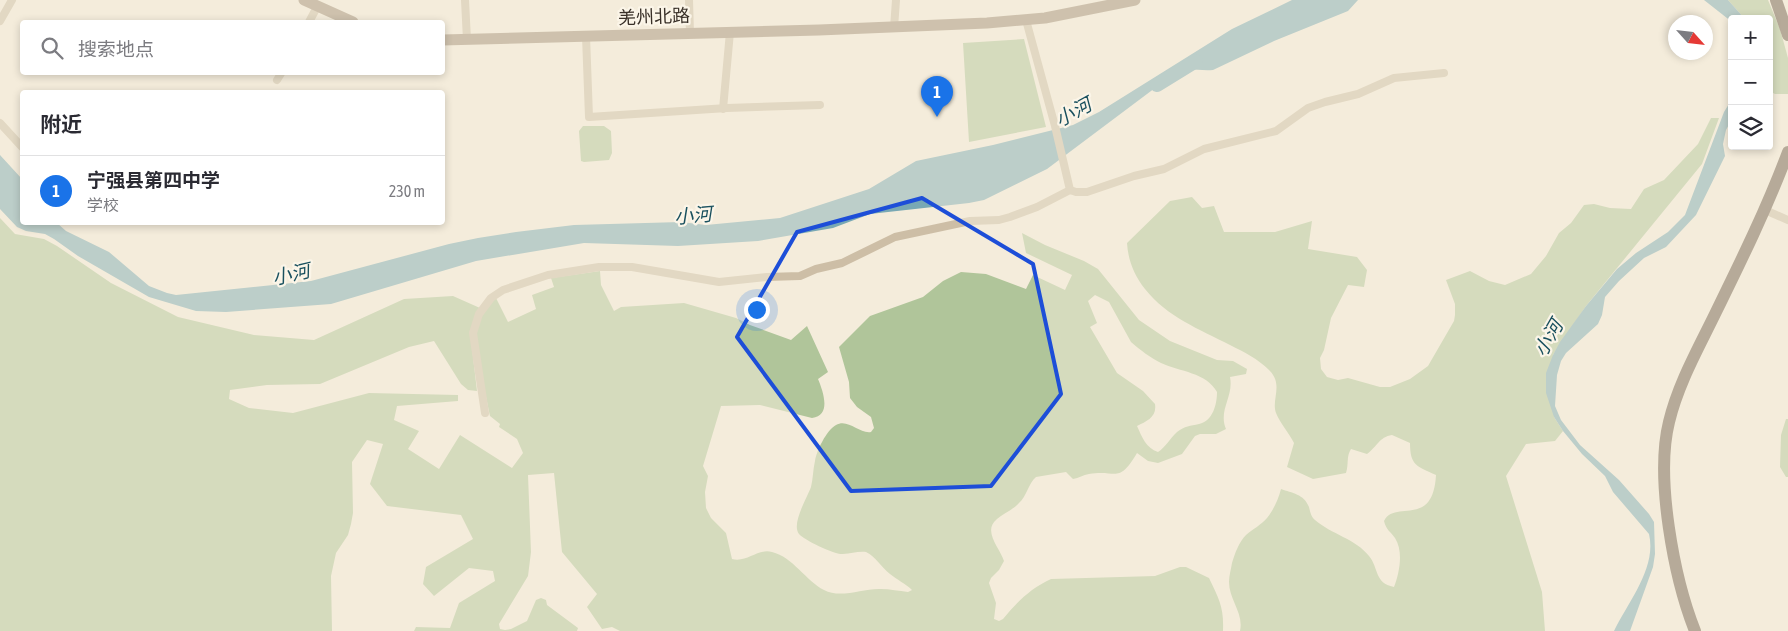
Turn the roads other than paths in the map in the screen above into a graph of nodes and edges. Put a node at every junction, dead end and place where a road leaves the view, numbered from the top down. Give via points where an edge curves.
1 (12, 0) edge
2 (304, 0) edge
3 (465, 0) edge
4 (689, 0) edge
5 (896, 0) edge
6 (1135, 0) edge
7 (1776, 0) edge
8 (317, 7) junction
9 (310, 20) edge
10 (348, 20) edge
11 (1026, 20) junction
12 (0, 21) edge
13 (894, 28) junction
14 (730, 32) junction
15 (690, 33) junction
16 (1788, 35) edge
17 (586, 36) junction
18 (445, 40) edge
19 (467, 40) junction
20 (1444, 73) dead end
21 (820, 105) dead end
22 (723, 109) junction
23 (0, 123) edge
24 (20, 145) edge
25 (1788, 152) edge
26 (1069, 186) junction
27 (1765, 210) junction
28 (1788, 220) edge
29 (485, 413) dead end
30 (1695, 631) edge

1 - 12 street
2 - 8 main road
3 - 19 street
4 - 15 street
5 - 13 street
6 - 11 main road, 羌州北路
7 - 16 highway
8 - 9 street
8 - 10 main road
11 - 13 main road, 羌州北路
11 - 26 street
13 - 14 main road, 羌州北路
14 - 15 main road, 羌州北路
14 - 22 street
15 - 17 main road, 羌州北路
17 - 19 main road, 羌州北路
17 - 22 street via 589,117
18 - 19 main road, 羌州北路
20 - 26 street via 1394,78 1358,94 1308,108 1276,131 1204,149 1164,169 1087,192 1076,192
21 - 22 street
23 - 24 street
25 - 27 highway
26 - 29 street via 1037,207 1010,218 970,222 895,237 842,263 800,276 718,282 640,268 599,267 548,275 503,290 479,314 473,332
27 - 28 street
27 - 30 highway via 1686,374 1674,403 1667,433 1664,476 1668,518 1682,590

